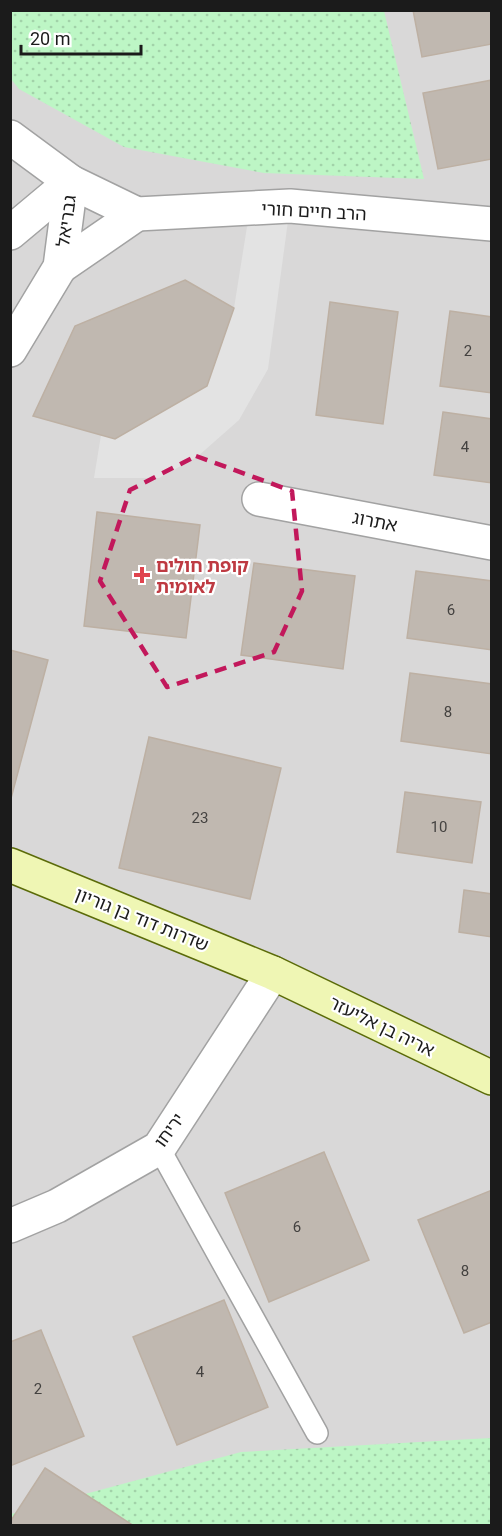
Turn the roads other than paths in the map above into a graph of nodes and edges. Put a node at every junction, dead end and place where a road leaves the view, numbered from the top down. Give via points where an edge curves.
1 (10, 136) edge
2 (71, 182) junction
3 (137, 214) junction
4 (492, 224) edge
5 (10, 233) edge
6 (60, 267) junction
7 (10, 350) edge
8 (259, 499) dead end
9 (492, 543) edge
10 (10, 865) edge
11 (273, 973) junction
12 (492, 1078) edge
13 (159, 1148) junction
14 (10, 1227) edge
15 (317, 1433) dead end

1 - 2 street
2 - 3 street
2 - 5 street, גבריאל
2 - 6 street, גבריאל
3 - 4 street, הרב חיים חורי via 290,206
3 - 6 street, גבריאל
6 - 7 street, גבריאל
8 - 9 street, אתרוג
10 - 11 street, שדרות דוד בן גוריון
11 - 12 street, אריה בן אליעזר
11 - 13 street, יריחו
13 - 14 street, יריחו via 57,1206
13 - 15 lane

